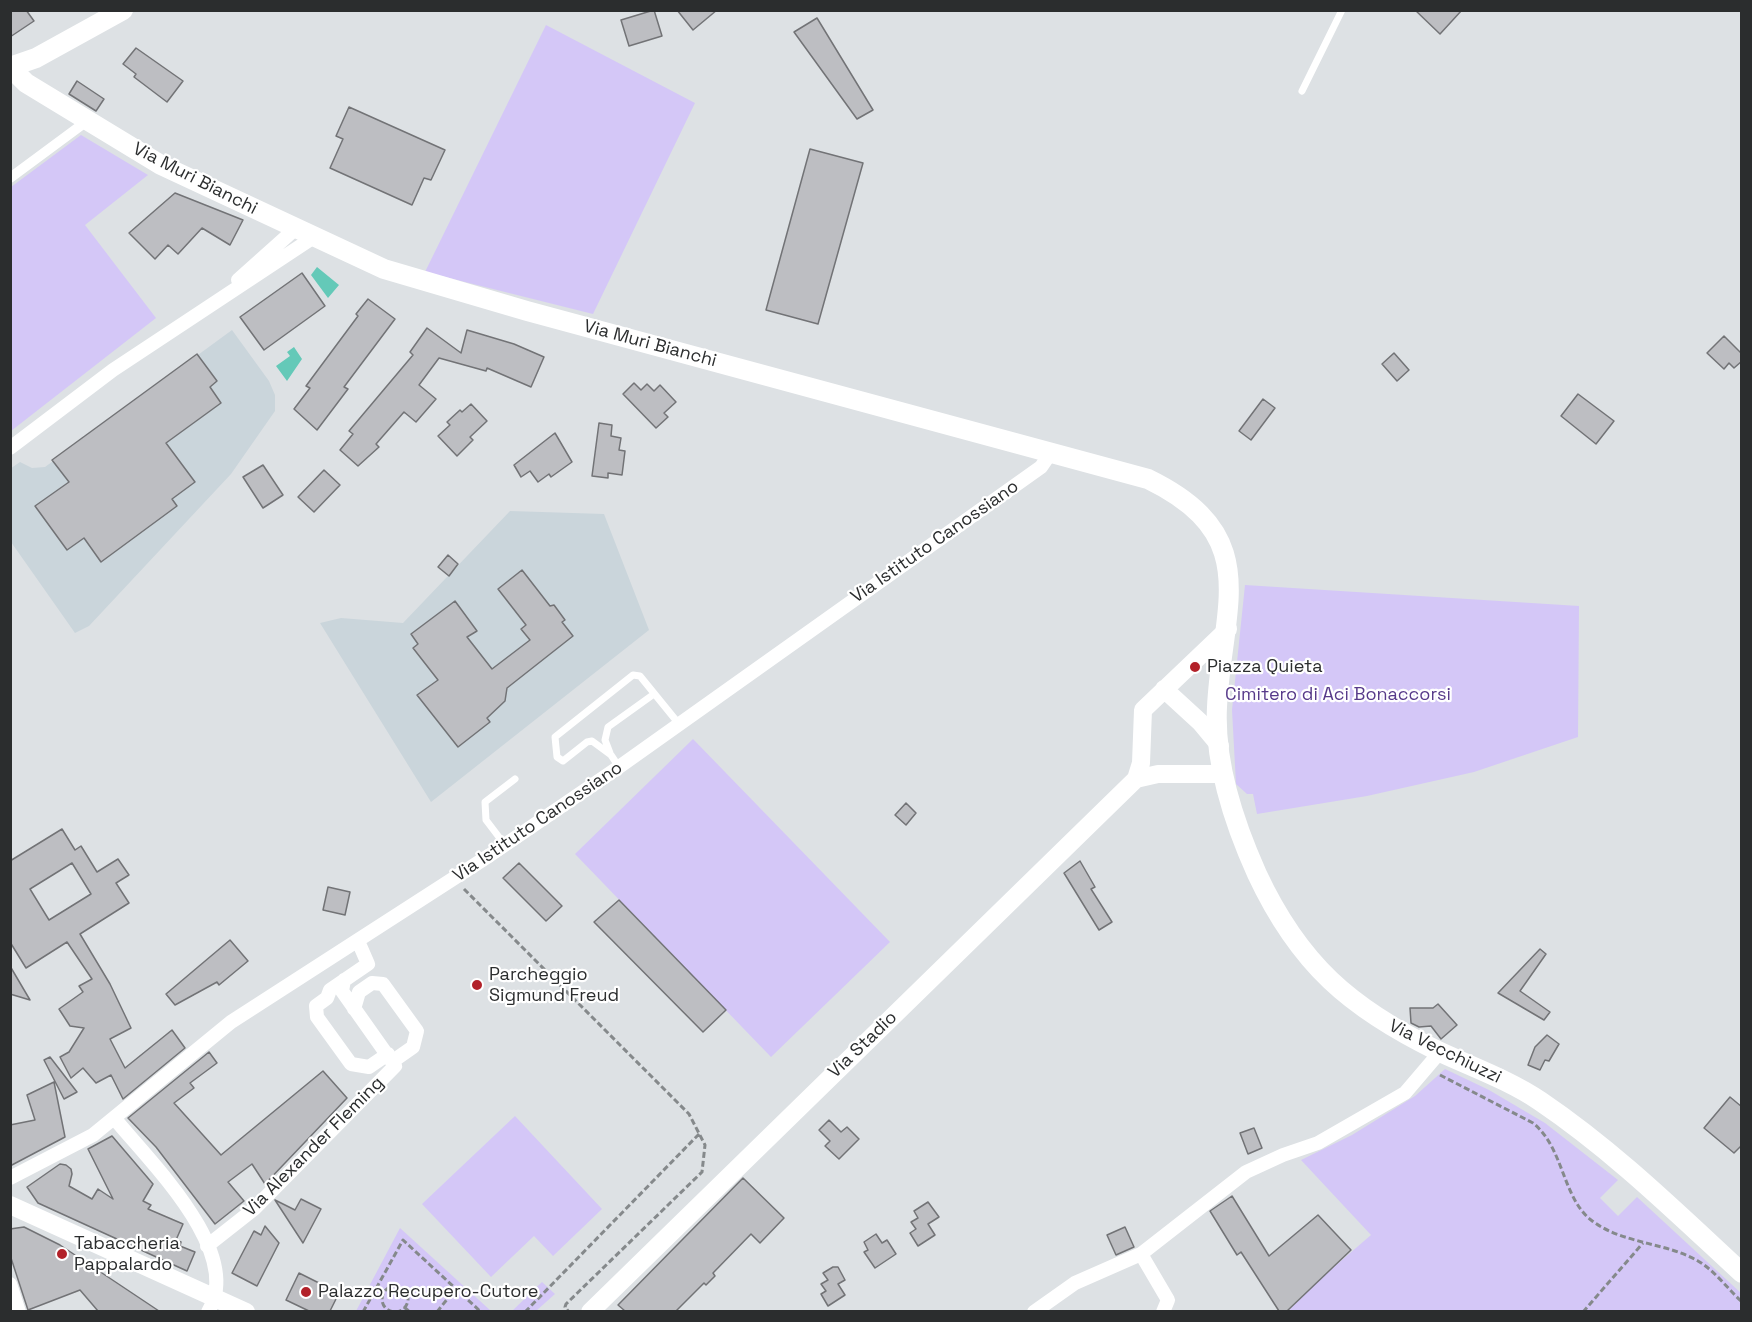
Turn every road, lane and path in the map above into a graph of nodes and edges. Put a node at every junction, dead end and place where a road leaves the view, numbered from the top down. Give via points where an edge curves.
1 (123, 10) edge
2 (1342, 10) edge
3 (10, 67) edge
4 (1302, 91) dead end
5 (87, 121) junction
6 (10, 178) edge
7 (295, 229) junction
8 (314, 237) junction
9 (216, 300) junction
10 (10, 448) edge
11 (1052, 452) junction
12 (1228, 629) junction
13 (1164, 689) junction
14 (654, 694) junction
15 (679, 724) junction
16 (1220, 746) junction
17 (615, 761) junction
18 (1222, 774) junction
19 (515, 779) dead end
20 (1136, 779) junction
21 (505, 845) junction
22 (465, 886) dead end
23 (358, 941) junction
24 (344, 980) junction
25 (327, 998) junction
26 (351, 1004) junction
27 (1440, 1052) junction
28 (391, 1057) junction
29 (1426, 1068) junction
30 (115, 1119) junction
31 (700, 1133) junction
32 (12, 1177) edge
33 (10, 1205) edge
34 (1643, 1242) junction
35 (207, 1246) junction
36 (1141, 1254) junction
37 (1742, 1273) edge
38 (10, 1284) edge
39 (376, 1288) junction
40 (456, 1288) junction
41 (384, 1292) junction
42 (1742, 1302) edge
43 (212, 1305) edge
44 (404, 1307) junction
45 (597, 1309) edge
46 (19, 1311) edge
47 (246, 1311) edge
48 (363, 1311) edge
49 (410, 1311) edge
50 (437, 1311) edge
51 (481, 1311) edge
52 (525, 1311) edge
53 (569, 1311) edge
54 (1034, 1311) edge
55 (1164, 1311) edge
56 (1583, 1311) edge

1 - 3 main road via 36,58
2 - 4 lane
3 - 5 main road, Via Muri Bianchi via 26,83
5 - 6 street
5 - 7 main road, Via Muri Bianchi via 161,165
7 - 8 main road, Via Muri Bianchi
7 - 9 street
8 - 9 street
8 - 11 main road, Via Muri Bianchi via 384,269 516,308
9 - 10 street via 113,370
11 - 12 main road, Via Muri Bianchi via 1148,479 1190,502 1203,515 1215,529 1223,548 1229,578
11 - 15 street, Via Istituto Canossiano via 1041,467
12 - 13 street
12 - 16 main road, Via Muri Bianchi via 1217,708
13 - 16 street
13 - 20 street via 1143,710 1142,763
14 - 15 lane
14 - 17 lane via 608,727 605,740
14 - 17 lane via 640,676 633,675 555,737 557,757 562,761 592,741
15 - 17 street, Via Istituto Canossiano
16 - 18 main road, Via Vecchiuzzi
17 - 21 street, Via Istituto Canossiano
18 - 20 street via 1158,774
18 - 27 main road, Via Vecchiuzzi via 1256,871 1296,942 1328,980 1361,1008
19 - 21 lane via 484,802 486,820
20 - 45 street, Via Stadio
21 - 23 street, Via Istituto Canossiano
22 - 31 path via 464,891 689,1114
23 - 24 street via 368,964
23 - 30 street, Via Istituto Canossiano via 231,1022
24 - 25 street via 330,990
24 - 26 street, Via Alexander Fleming via 342,992
25 - 26 street
25 - 28 street via 316,1006 317,1017 351,1064 369,1067
26 - 28 street, Via Alexander Fleming
26 - 28 street via 372,983 383,984 417,1031 413,1047
27 - 29 street
27 - 37 main road, Via Vecchiuzzi via 1537,1098 1583,1131
28 - 35 street, Via Alexander Fleming via 395,1066 292,1172
29 - 34 path via 1533,1123 1545,1133 1576,1200 1591,1220
29 - 36 street via 1405,1093 1349,1128 1246,1172
30 - 32 street, Via Istituto Canossiano via 93,1135
30 - 35 street via 191,1213
31 - 52 path
31 - 53 path via 706,1156 702,1172 566,1304 564,1307
33 - 43 street
34 - 42 path via 1700,1262
34 - 56 path
35 - 43 street via 215,1269
36 - 54 street via 1076,1284
36 - 55 street via 1168,1300
38 - 46 street
39 - 40 path via 403,1240
39 - 41 path
39 - 48 path
40 - 50 path
40 - 51 path
41 - 44 path via 386,1308 393,1311
41 - 44 path via 390,1287 403,1288 408,1300
43 - 47 street
44 - 49 path

